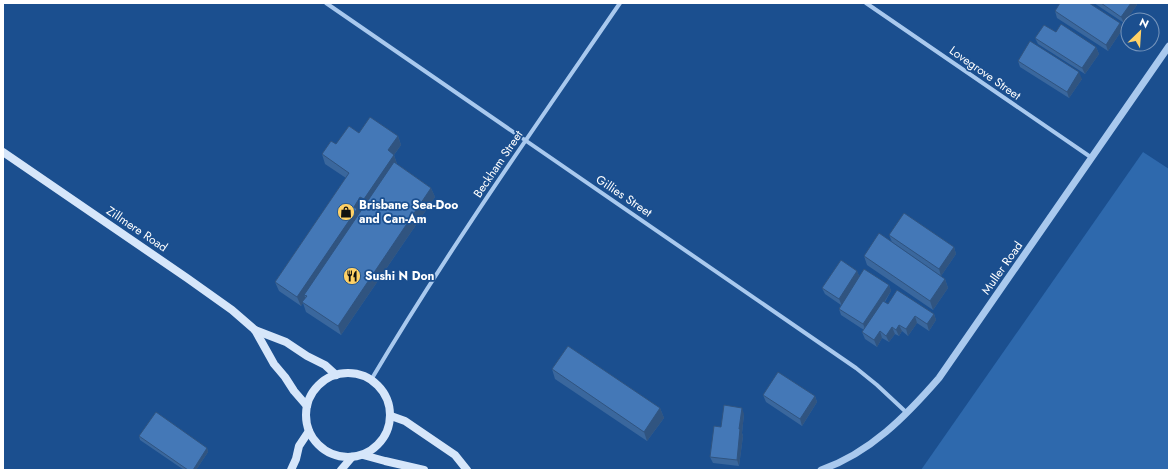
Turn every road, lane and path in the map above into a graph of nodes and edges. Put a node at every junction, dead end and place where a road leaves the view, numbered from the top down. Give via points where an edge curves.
1 (326, 3) edge
2 (620, 3) edge
3 (866, 3) edge
4 (1169, 46) edge
5 (526, 141) junction
6 (3, 152) edge
7 (1092, 158) junction
8 (255, 330) junction
9 (336, 375) junction
10 (371, 380) junction
11 (307, 406) junction
12 (907, 413) junction
13 (390, 416) junction
14 (309, 431) junction
15 (363, 455) junction
16 (352, 458) junction
17 (290, 470) edge
18 (342, 470) edge
19 (424, 470) edge
20 (467, 470) edge
21 (821, 470) edge

1 - 5 street, Gillies Street
2 - 5 street, Beckham Street
3 - 7 street, Lovegrove Street
4 - 7 street, Muller Road
5 - 10 street, Beckham Street via 422,295
5 - 12 street, Gillies Street via 856,368
6 - 8 main road, Zillmere Road via 217,298
7 - 12 street, Muller Road via 952,361
8 - 9 main road, Zillmere Road via 286,342 325,365
8 - 11 main road, Zillmere Road via 274,364
9 - 10 main road via 348,373
9 - 11 main road via 317,387 310,396
10 - 13 main road via 382,390 388,402
11 - 14 main road via 306,419
12 - 21 street, Muller Road via 886,432 849,458
13 - 15 main road via 383,440
13 - 20 main road via 405,421 455,455
14 - 16 main road via 316,443 326,452
14 - 17 main road
15 - 16 main road
15 - 19 main road
16 - 18 main road

